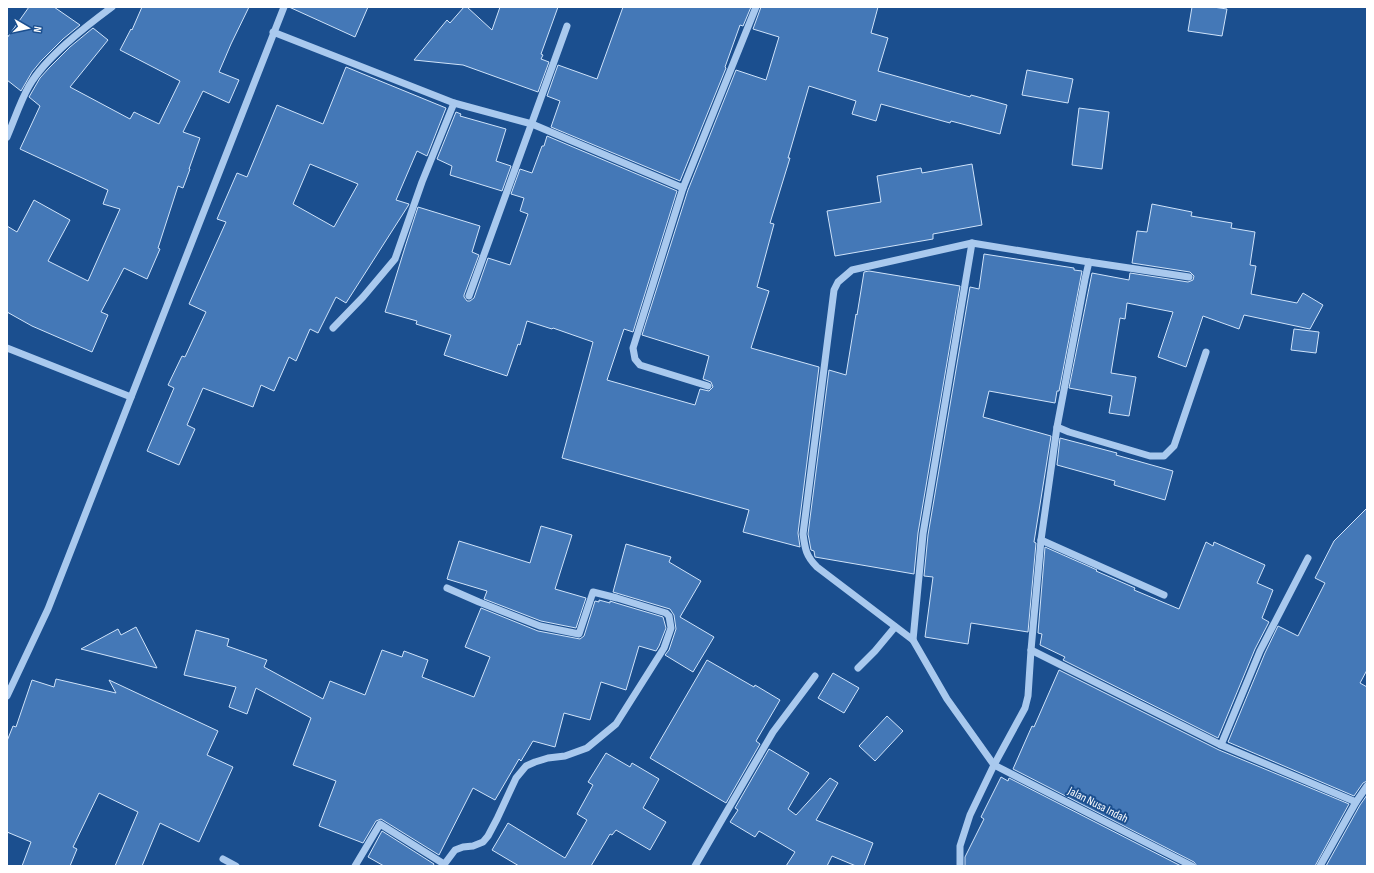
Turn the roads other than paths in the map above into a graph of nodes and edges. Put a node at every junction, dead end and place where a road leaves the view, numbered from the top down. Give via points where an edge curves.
1 (112, 7) edge
2 (284, 7) edge
3 (756, 7) edge
4 (567, 26) dead end
5 (273, 32) junction
6 (454, 103) junction
7 (532, 124) junction
8 (7, 138) edge
9 (683, 188) junction
10 (972, 243) junction
11 (1089, 262) junction
12 (1189, 277) dead end
13 (469, 296) dead end
14 (333, 328) dead end
15 (7, 348) edge
16 (1206, 352) dead end
17 (708, 386) dead end
18 (131, 397) junction
19 (1057, 427) junction
20 (1041, 540) junction
21 (1308, 558) dead end
22 (447, 588) dead end
23 (1164, 595) dead end
24 (896, 627) junction
25 (913, 640) junction
26 (1031, 650) junction
27 (858, 668) dead end
28 (816, 676) dead end
29 (7, 696) edge
30 (1221, 745) junction
31 (994, 764) junction
32 (1367, 786) edge
33 (1356, 802) junction
34 (223, 859) dead end
35 (443, 865) edge
36 (236, 866) edge
37 (355, 866) edge
38 (695, 866) edge
39 (960, 866) edge
40 (1192, 866) edge
41 (1320, 866) edge

1 - 8 street via 82,30 46,64 30,86
2 - 5 street
3 - 9 street
4 - 7 street
5 - 6 street
5 - 18 street
6 - 7 street
6 - 14 street via 395,259
7 - 9 street
7 - 13 street
9 - 17 street via 633,348 635,359 640,365
10 - 11 street
10 - 24 street via 852,270 838,282 834,290 803,534 805,549 817,567
10 - 25 street via 923,534
11 - 12 street
11 - 19 street
15 - 18 street
16 - 19 street via 1174,446 1164,456 1150,456
18 - 29 street via 48,609
19 - 20 street
20 - 23 street
20 - 26 street
21 - 30 street via 1260,651
22 - 35 street via 540,626 579,634 593,592 666,613 671,628 664,648 616,724 587,748 526,766 516,778 483,842 455,850
24 - 25 street
24 - 27 street
25 - 31 street via 947,699
26 - 30 street
26 - 31 street via 1025,708
28 - 38 street via 773,732
30 - 33 street
31 - 39 street via 970,815 960,846
31 - 40 street, Jalan Nusa Indah
32 - 33 street
33 - 41 street
34 - 36 street
35 - 37 street via 380,824

